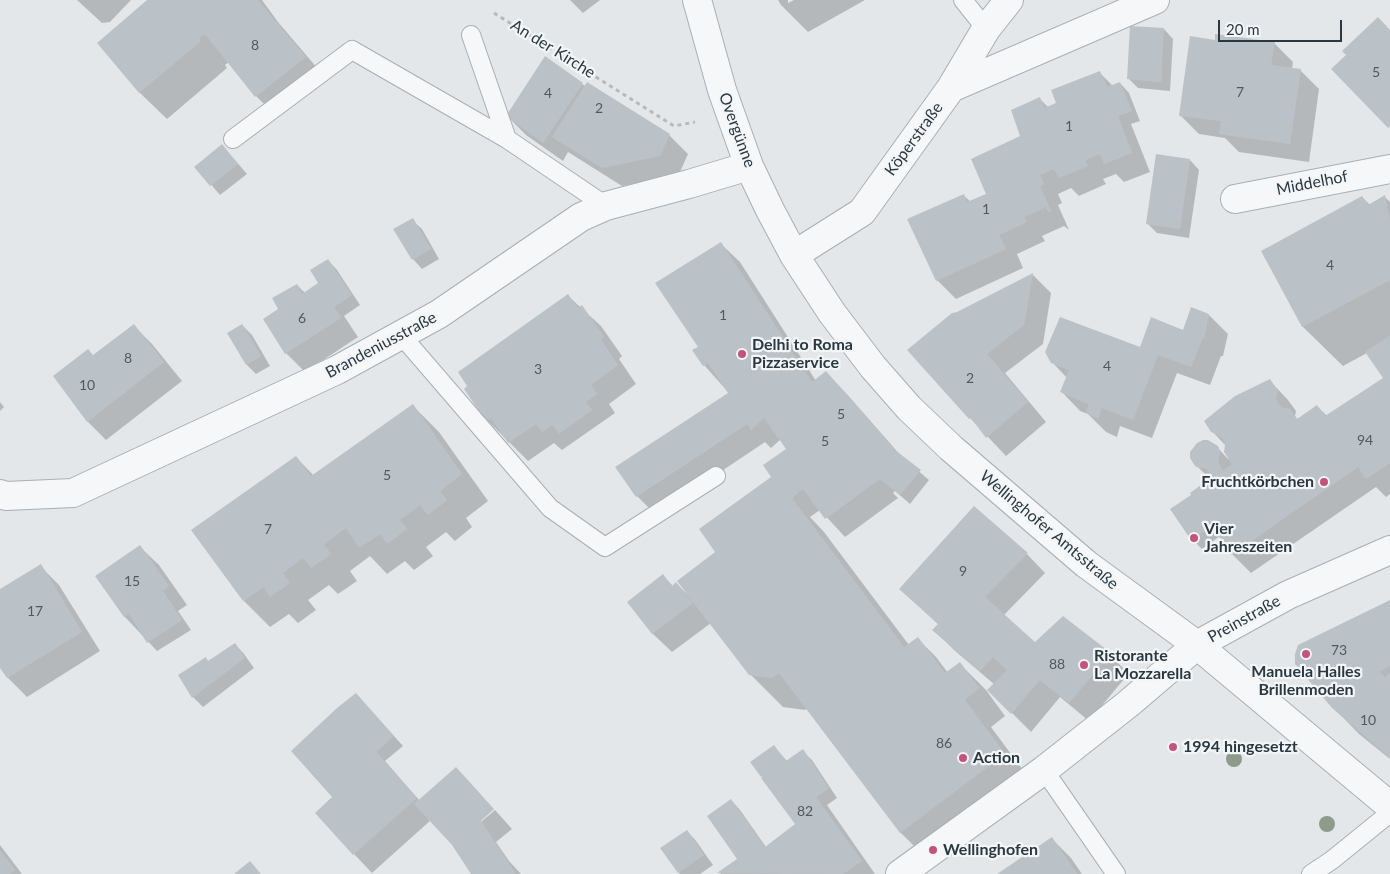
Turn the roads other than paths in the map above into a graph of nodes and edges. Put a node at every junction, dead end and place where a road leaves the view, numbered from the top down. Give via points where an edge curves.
1 (697, 0) edge
2 (962, 0) edge
3 (1009, 0) edge
4 (1154, 0) edge
5 (986, 29) junction
6 (471, 36) road end
7 (951, 88) junction
8 (233, 138) dead end
9 (507, 139) junction
10 (749, 166) junction
11 (1390, 169) edge
12 (1235, 199) dead end
13 (606, 206) junction
14 (794, 255) junction
15 (401, 335) junction
16 (716, 476) dead end
17 (0, 494) edge
18 (1390, 550) edge
19 (1197, 645) junction
20 (1044, 770) junction
21 (1390, 806) edge
22 (1390, 812) edge
23 (900, 874) edge
24 (1116, 874) edge
25 (1311, 874) edge

1 - 10 street, Overgünne via 722,90
2 - 5 lane
3 - 5 street, Köperstraße
4 - 7 street
5 - 7 street, Köperstraße
6 - 9 lane
7 - 14 street, Köperstraße via 862,212
8 - 9 lane via 352,50
9 - 13 lane
10 - 13 street, Brandeniusstraße
10 - 14 street, Overgünne
11 - 12 street, Middelhof
13 - 15 street, Brandeniusstraße via 581,216 439,314
14 - 19 street, Wellinghofer Amtsstraße via 832,313 909,408 1086,564
15 - 16 lane via 550,508 605,548
15 - 17 street, Brandeniusstraße via 337,370 73,492
18 - 19 street, Preinstraße via 1288,595
19 - 20 street, Preinstraße
19 - 21 street, Wellinghofer Amtsstraße
20 - 23 street, Preinstraße
20 - 24 lane
22 - 25 lane

